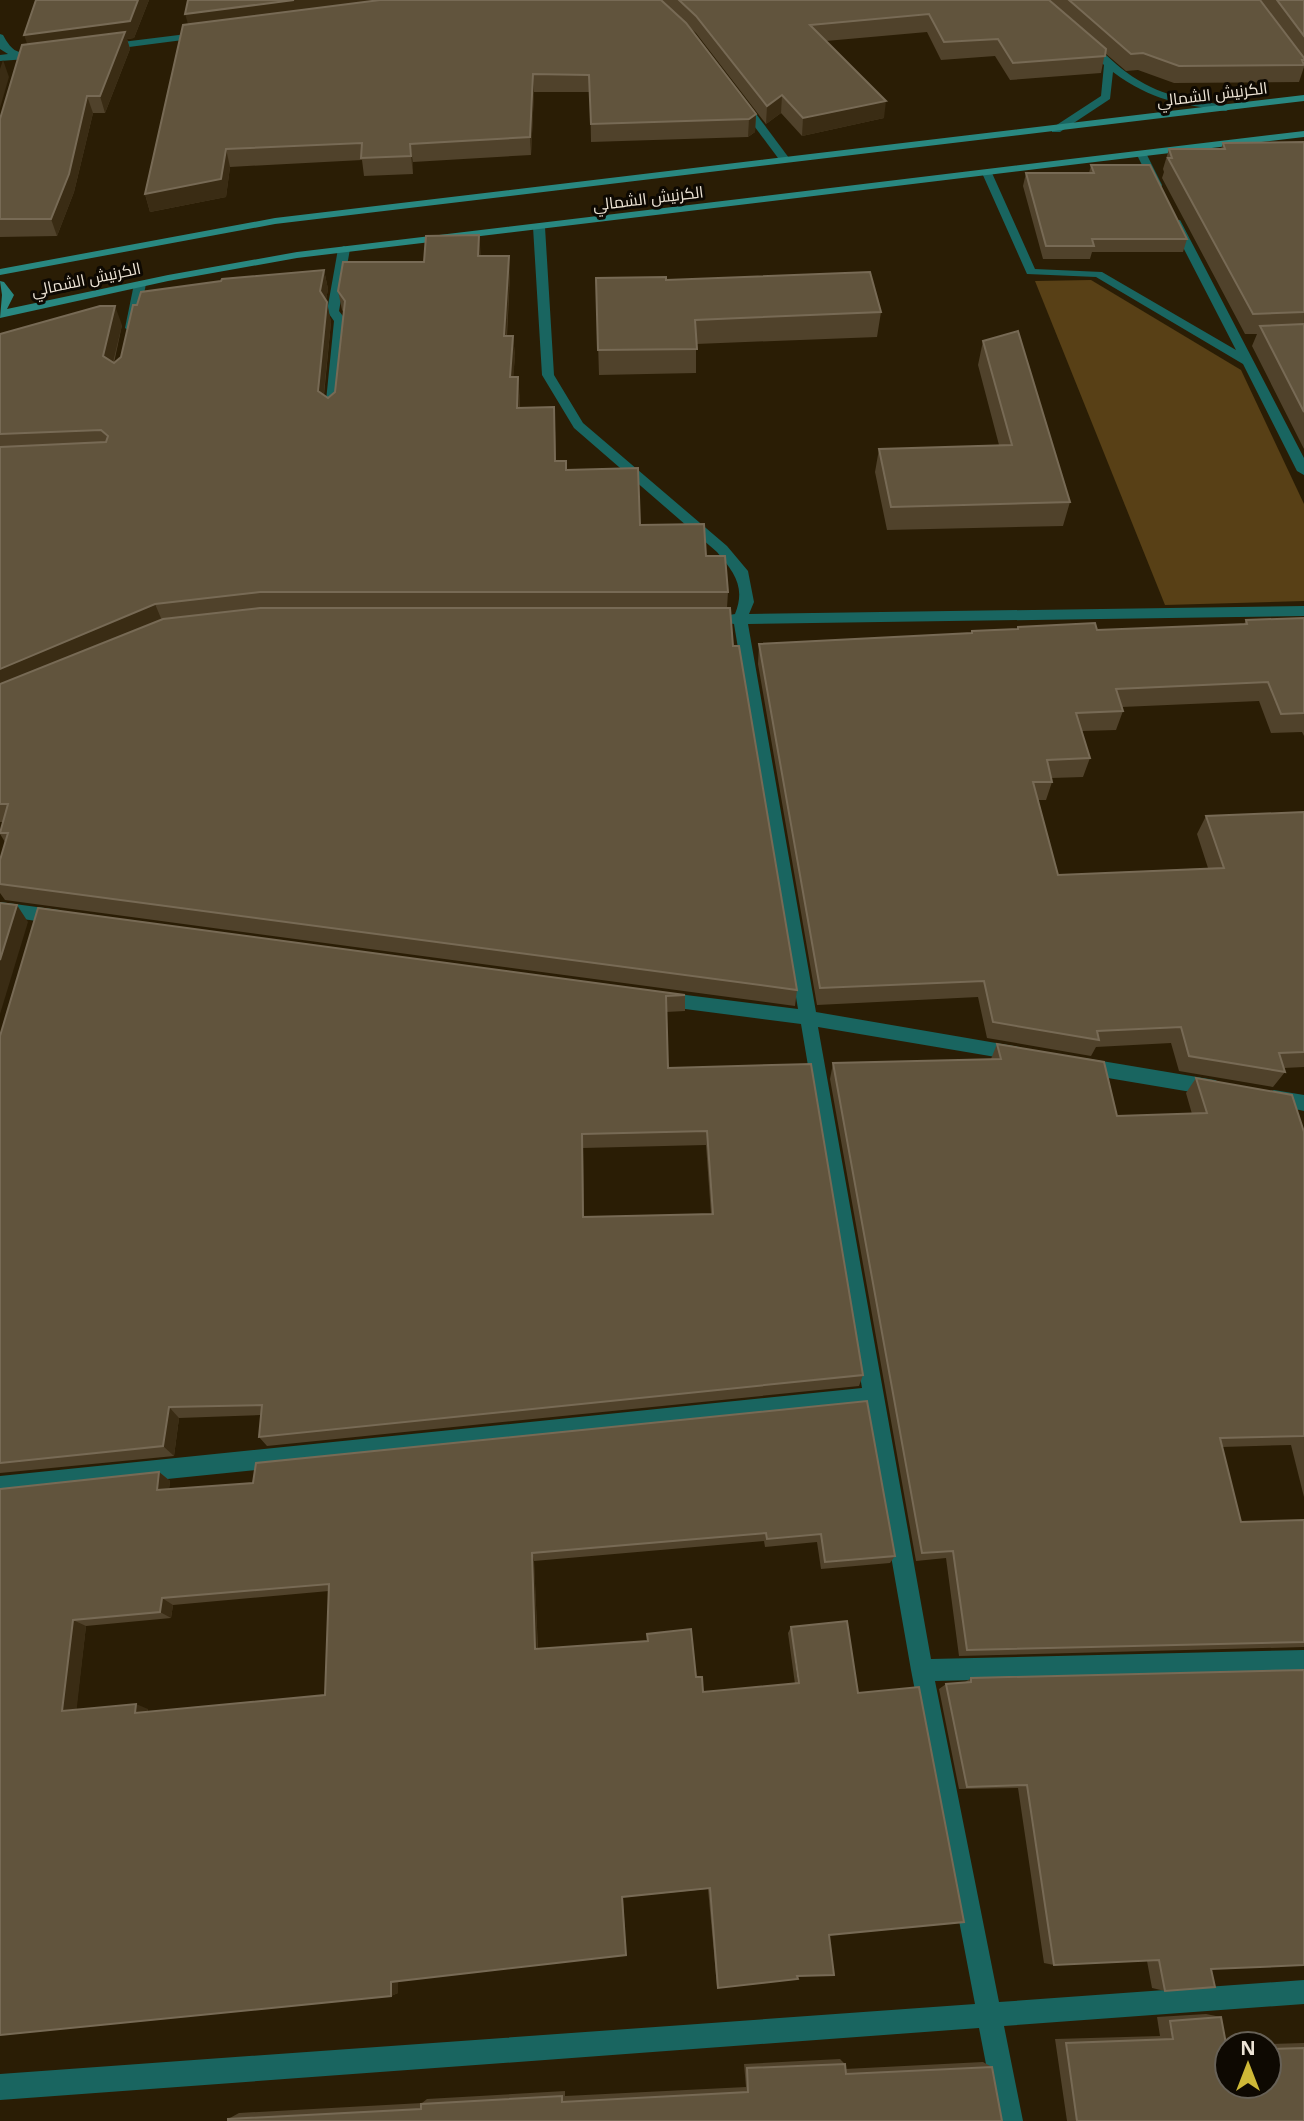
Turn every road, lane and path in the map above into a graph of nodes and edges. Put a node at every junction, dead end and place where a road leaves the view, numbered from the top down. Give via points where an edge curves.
1 (213, 34) edge
2 (0, 37) edge
3 (1083, 40) edge
4 (90, 49) edge
5 (49, 54) edge
6 (0, 58) edge
7 (21, 63) junction
8 (1109, 65) junction
9 (731, 88) edge
10 (1304, 99) edge
11 (1226, 108) junction
12 (1056, 130) junction
13 (1304, 134) edge
14 (1142, 155) junction
15 (785, 160) junction
16 (987, 173) junction
17 (1161, 192) edge
18 (1167, 205) edge
19 (539, 227) junction
20 (344, 249) junction
21 (0, 272) edge
22 (0, 284) edge
23 (140, 284) junction
24 (0, 312) edge
25 (128, 340) edge
26 (1251, 340) edge
27 (1237, 341) junction
28 (1248, 362) junction
29 (331, 411) edge
30 (1304, 471) edge
31 (1304, 611) edge
32 (712, 619) edge
33 (740, 619) junction
34 (0, 909) edge
35 (82, 920) edge
36 (644, 996) edge
37 (808, 1018) junction
38 (1042, 1059) edge
39 (1070, 1063) edge
40 (1235, 1092) edge
41 (1263, 1096) edge
42 (1304, 1103) edge
43 (873, 1397) junction
44 (0, 1486) edge
45 (1304, 1661) edge
46 (922, 1670) junction
47 (1304, 1992) edge
48 (990, 2013) junction
49 (0, 2087) edge
50 (1010, 2121) edge

1 - 4 street
2 - 7 street via 5,49
3 - 8 street
5 - 7 street
6 - 7 street
8 - 11 street via 1173,101
8 - 12 street via 1106,97
9 - 15 street
10 - 11 main road, الكرنيش الشمالي
11 - 12 main road, الكرنيش الشمالي
12 - 15 main road, الكرنيش الشمالي
13 - 14 main road, الكرنيش الشمالي
14 - 16 main road, الكرنيش الشمالي
14 - 17 street
15 - 21 main road, الكرنيش الشمالي via 275,221
16 - 19 main road, الكرنيش الشمالي
16 - 28 street via 1031,272 1098,274
18 - 27 street
19 - 20 main road, الكرنيش الشمالي
19 - 33 street via 548,375 579,425 722,549 743,574 747,602
20 - 23 main road, الكرنيش الشمالي
20 - 29 street via 333,311 340,320
22 - 24 main road via 8,295
23 - 24 main road, الكرنيش الشمالي
23 - 25 street
26 - 27 street
27 - 28 street
28 - 30 street
31 - 33 street
32 - 33 street
33 - 37 street
34 - 35 street via 39,921
36 - 37 street
37 - 38 street
37 - 43 street
39 - 40 street
41 - 42 street
43 - 44 street
43 - 46 street
45 - 46 street
46 - 48 street
47 - 48 street
48 - 49 street
48 - 50 street

